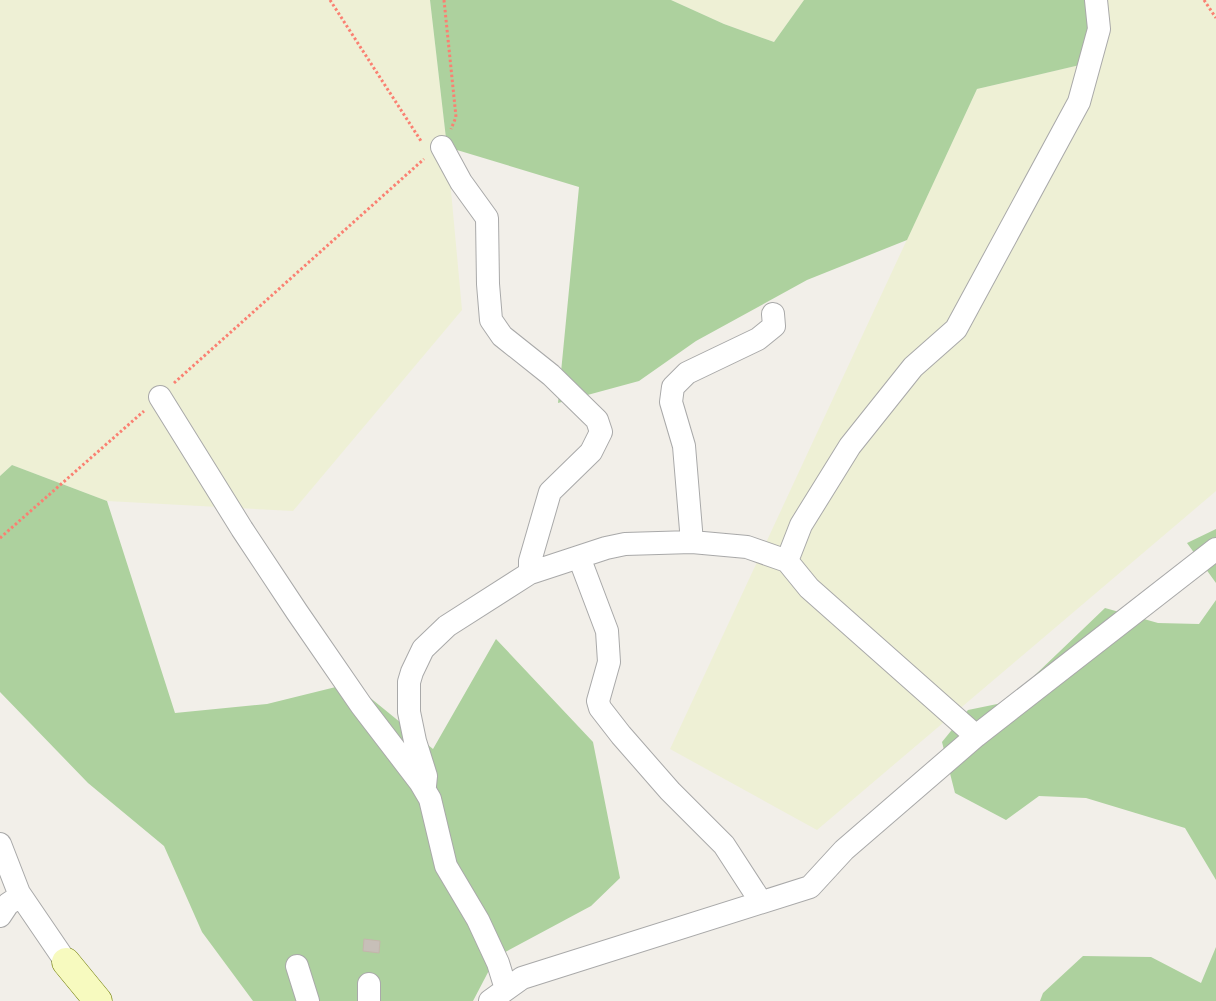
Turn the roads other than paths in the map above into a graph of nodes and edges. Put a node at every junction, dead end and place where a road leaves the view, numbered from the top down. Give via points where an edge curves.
1 (1096, 0) edge
2 (436, 150) road end
3 (773, 314) dead end
4 (160, 397) road end
5 (692, 542) junction
6 (1216, 549) edge
7 (579, 557) junction
8 (787, 561) junction
9 (530, 573) junction
10 (976, 736) junction
11 (424, 789) junction
12 (0, 844) edge
13 (20, 896) junction
14 (761, 902) junction
15 (0, 916) edge
16 (66, 962) joint
17 (297, 966) dead end
18 (498, 995) edge
19 (98, 1001) edge
20 (308, 1001) edge

1 - 8 street via 1099,29 1079,102 956,329 912,367 850,446 801,525
2 - 9 street via 487,218 491,320 502,336 597,420 601,432 591,452 550,492 530,561
3 - 5 street via 774,326 758,339 687,373 673,387 671,402 684,446
4 - 11 street via 297,612
5 - 7 street via 625,544
5 - 8 street via 747,547
6 - 10 street
7 - 9 street
7 - 14 street via 607,631 609,662 598,701 600,708 670,791 724,845
8 - 10 street via 809,588
9 - 11 street via 447,626 423,649 409,682 409,712 426,776
10 - 14 street via 844,850 810,887
11 - 18 street via 430,799 446,866 478,920 498,963
12 - 13 street
13 - 15 street via 8,904
13 - 16 street
14 - 18 street via 522,978
16 - 19 street
17 - 20 street

